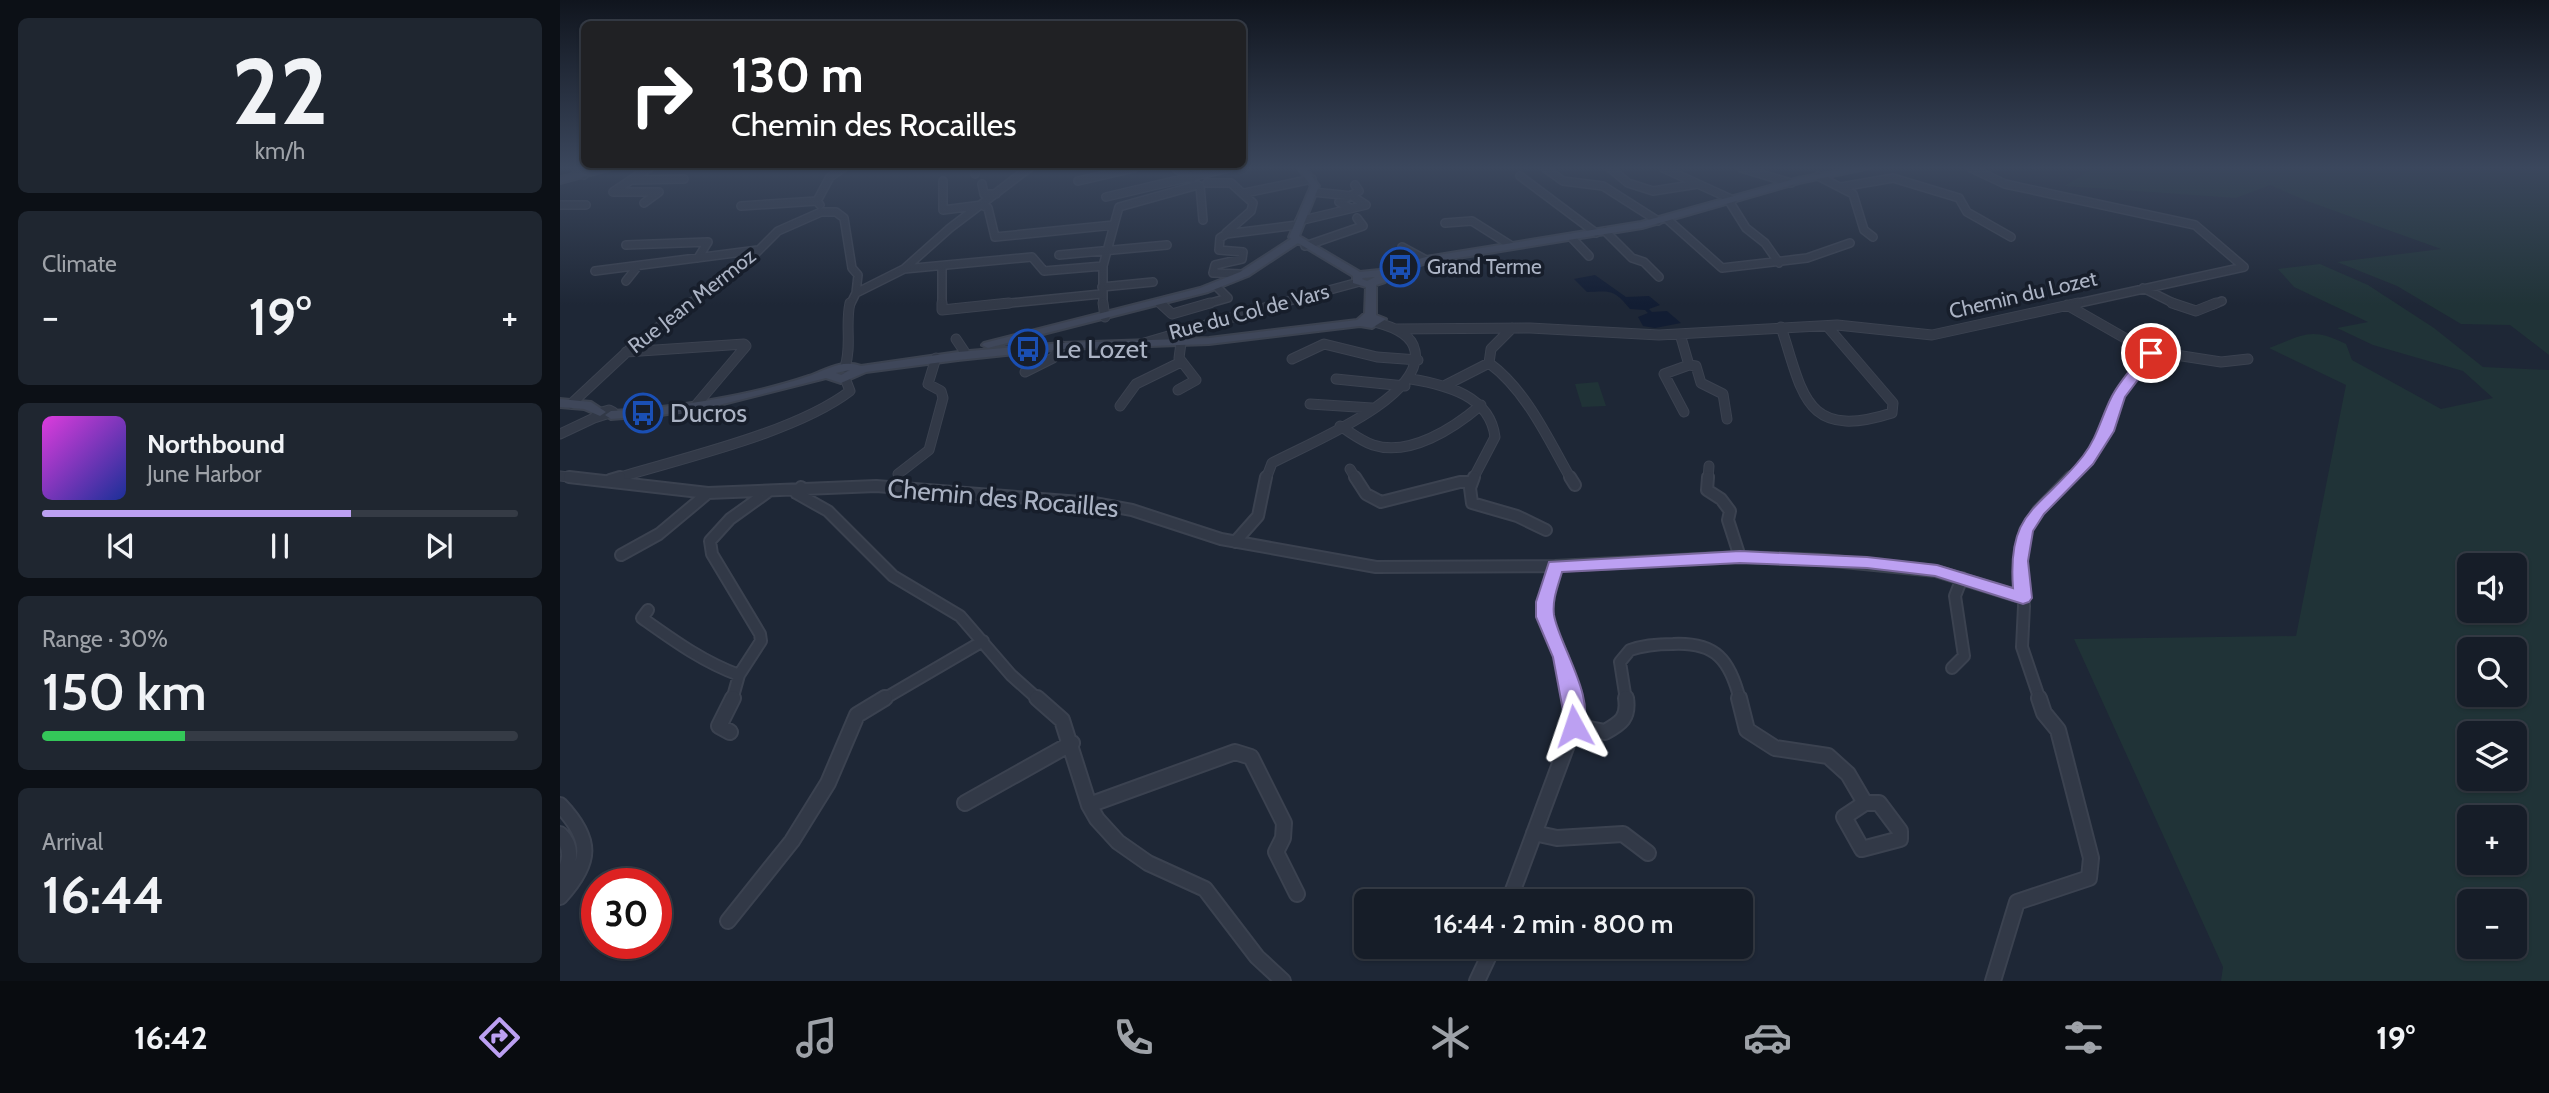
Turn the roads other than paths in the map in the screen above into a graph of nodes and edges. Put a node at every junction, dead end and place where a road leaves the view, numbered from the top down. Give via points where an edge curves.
1 (817, 214) edge
2 (837, 214) edge
3 (970, 214) edge
4 (989, 214) edge
5 (1117, 214) edge
6 (1202, 214) edge
7 (1247, 214) edge
8 (1302, 214) edge
9 (1330, 214) edge
10 (1575, 214) edge
11 (1651, 214) edge
12 (1685, 214) edge
13 (1738, 214) edge
14 (1859, 214) edge
15 (1971, 214) edge
16 (2143, 214) edge
17 (1357, 218) dead end
18 (1203, 220) dead end
19 (1662, 220) junction
20 (1298, 223) junction
21 (1446, 223) dead end
22 (1114, 225) junction
23 (1601, 232) junction
24 (1226, 234) junction
25 (1571, 237) junction
26 (1873, 237) dead end
27 (2011, 237) dead end
28 (1300, 243) junction
29 (1850, 243) dead end
30 (626, 245) dead end
31 (1167, 245) dead end
32 (1510, 245) junction
33 (1142, 247) junction
34 (1402, 247) dead end
35 (758, 250) junction
36 (1107, 250) junction
37 (1059, 255) dead end
38 (1589, 256) dead end
39 (698, 258) junction
40 (1138, 260) dead end
41 (1426, 260) junction
42 (1779, 263) junction
43 (638, 266) junction
44 (942, 266) junction
45 (1103, 266) junction
46 (904, 269) junction
47 (595, 271) dead end
48 (1380, 273) junction
49 (1244, 274) junction
50 (1659, 276) dead end
51 (1358, 279) junction
52 (626, 281) dead end
53 (1153, 282) dead end
54 (1371, 283) junction
55 (1216, 286) junction
56 (2143, 288) junction
57 (1101, 290) junction
58 (856, 293) junction
59 (2222, 301) dead end
60 (1160, 303) junction
61 (2067, 305) junction
62 (1105, 317) junction
63 (1369, 320) junction
64 (1827, 326) junction
65 (1781, 327) junction
66 (1512, 328) junction
67 (1396, 329) junction
68 (1680, 334) junction
69 (956, 339) dead end
70 (999, 343) junction
71 (1141, 344) junction
72 (1062, 346) junction
73 (1180, 346) junction
74 (2150, 351) junction
75 (626, 352) junction
76 (984, 353) junction
77 (961, 354) junction
78 (936, 358) junction
79 (1292, 359) dead end
80 (2248, 359) dead end
81 (1418, 360) junction
82 (1181, 362) junction
83 (1489, 363) junction
84 (1689, 365) junction
85 (845, 372) junction
86 (1025, 372) dead end
87 (1336, 379) dead end
88 (1408, 382) junction
89 (1444, 386) junction
90 (1178, 390) dead end
91 (566, 404) edge
92 (697, 404) junction
93 (1310, 404) dead end
94 (1481, 405) junction
95 (1120, 406) dead end
96 (1372, 408) junction
97 (1684, 412) dead end
98 (602, 415) junction
99 (1727, 419) dead end
100 (1339, 426) junction
101 (560, 434) edge
102 (1709, 466) dead end
103 (1350, 469) dead end
104 (898, 474) dead end
105 (560, 476) edge
106 (604, 481) junction
107 (1472, 482) junction
108 (1575, 485) dead end
109 (766, 491) junction
110 (800, 491) junction
111 (708, 493) junction
112 (1546, 530) dead end
113 (1235, 542) junction
114 (621, 555) dead end
115 (1740, 557) junction
116 (1555, 566) junction
117 (1962, 578) junction
118 (2023, 598) junction
119 (648, 610) dead end
120 (983, 641) junction
121 (1952, 668) dead end
122 (739, 676) junction
123 (1574, 726) junction
124 (730, 732) dead end
125 (1072, 743) junction
126 (965, 803) dead end
127 (1865, 803) junction
128 (560, 805) edge
129 (1089, 805) junction
130 (1534, 833) junction
131 (560, 834) edge
132 (1648, 853) dead end
133 (560, 881) edge
134 (1513, 889) edge
135 (1297, 894) dead end
136 (560, 897) edge
137 (728, 920) dead end
138 (1487, 959) edge
139 (1283, 981) edge
140 (1477, 981) edge
141 (1993, 981) edge

1 - 35 street, Rue Jean Mermoz via 778,231
2 - 58 street via 846,222 852,268 858,275
3 - 46 street
4 - 22 street via 995,237
5 - 22 street
6 - 18 street
7 - 24 street
8 - 20 street
9 - 20 street
10 - 23 street
11 - 19 street
12 - 19 street
13 - 42 street
14 - 26 street via 1864,230
15 - 27 street
16 - 56 street, Chemin du Lozet via 2195,225 2243,265 2235,271
17 - 28 street via 1363,226
19 - 23 street
19 - 42 street via 1718,267
20 - 24 street
20 - 28 street via 1293,235
21 - 32 street via 1472,221
22 - 36 street
23 - 25 street
23 - 50 street
24 - 49 street via 1220,238 1219,250 1243,252 1242,259 1215,265 1213,273
25 - 32 street
25 - 38 street
28 - 49 street
28 - 51 street
29 - 42 street
30 - 39 street via 708,242
31 - 33 street
32 - 41 street
33 - 36 street
33 - 40 street
34 - 41 street
35 - 39 street
35 - 75 street, Rue Jean Mermoz
36 - 37 street
36 - 45 street
39 - 43 street
41 - 48 street
43 - 47 street
43 - 52 street
44 - 45 street via 1032,257 1044,271
44 - 46 street
44 - 57 street via 943,310
45 - 57 street
46 - 58 street
48 - 51 street via 1371,271
48 - 54 street via 1381,280
49 - 55 street
51 - 54 street
51 - 71 street, Rue du Col de Vars
53 - 57 street
54 - 63 street
55 - 60 street
55 - 60 street via 1228,298 1172,314
56 - 59 street via 2196,312
56 - 61 street, Chemin du Lozet
57 - 62 street
58 - 85 street via 850,304
60 - 62 street
61 - 64 street, Chemin du Lozet via 1932,335
61 - 74 street
62 - 70 street
63 - 67 street
63 - 73 street
64 - 65 street, Chemin du Lozet
64 - 65 street via 1893,403 1892,413 1843,422 1823,418 1797,384
65 - 68 street, Chemin du Lozet
66 - 67 street, Chemin du Lozet
66 - 68 street, Chemin du Lozet
66 - 83 street via 1491,349
67 - 81 street via 1415,346
68 - 84 street
69 - 77 street
70 - 76 street
70 - 77 street
71 - 72 street
71 - 73 street
72 - 76 street
72 - 86 street via 1048,362
73 - 82 street
74 - 80 street via 2221,362
74 - 118 street via 2118,397 2106,431 2088,460 2038,510 2025,531 2020,561
75 - 91 street, Rue Jean Mermoz
75 - 92 street via 744,344
76 - 77 street
77 - 78 street
78 - 85 street
78 - 104 street via 928,384 943,394 932,444 926,454
79 - 81 street via 1324,344 1377,357
81 - 88 street
82 - 90 street via 1196,380
82 - 95 street via 1132,388
83 - 89 street
83 - 108 street via 1526,402
84 - 97 street via 1664,374 1667,386 1681,397
84 - 99 street via 1696,366 1701,383 1723,394
85 - 92 street via 833,379 830,375
85 - 106 street via 851,388 848,395 823,408
87 - 88 street
88 - 89 street
88 - 96 street
89 - 94 street
91 - 98 street via 587,405
92 - 98 street
93 - 96 street
94 - 100 street via 1435,435 1386,447
94 - 107 street via 1489,414 1495,438
96 - 100 street
98 - 101 street
100 - 113 street via 1272,463 1252,527
102 - 115 street via 1707,490 1730,510 1728,520
103 - 107 street via 1366,494 1381,502
105 - 106 street, Chemin des Rocailles
106 - 111 street, Chemin des Rocailles
107 - 112 street via 1469,497 1477,506 1517,516
109 - 110 street, Chemin des Rocailles
109 - 111 street, Chemin des Rocailles
109 - 122 street via 710,541 712,554 760,634 761,641
110 - 113 street, Chemin des Rocailles via 885,486 1094,503
110 - 120 street via 828,511 893,576 960,616
111 - 114 street via 659,534
113 - 116 street, Chemin des Rocailles via 1376,567
115 - 116 street, Chemin des Rocailles
115 - 117 street, Chemin des Rocailles via 1908,566
116 - 123 street via 1545,617 1563,657
117 - 118 street, Chemin des Rocailles
117 - 121 street via 1955,596 1964,656
118 - 141 street via 2022,647 2044,713 2058,730 2091,858 2088,877 2017,902
119 - 122 street via 642,618 688,652
120 - 125 street via 1011,675 1062,720
120 - 137 street via 858,715 828,783 792,841
122 - 124 street via 737,691 719,726
123 - 127 street via 1605,732 1624,721 1628,710 1620,662 1630,650 1698,643 1723,655 1733,674 1746,730 1774,748 1828,756 1848,774
123 - 130 street
125 - 126 street
125 - 129 street
127 - 127 street via 1844,817 1863,849 1900,839 1900,831 1879,803
128 - 136 street via 586,837 587,850 577,876
129 - 135 street via 1235,752 1245,753 1284,822 1276,852
129 - 139 street via 1118,842 1148,863 1205,888 1258,957
130 - 132 street via 1557,838 1623,834
130 - 134 street
131 - 133 street via 569,846 570,859
138 - 140 street

